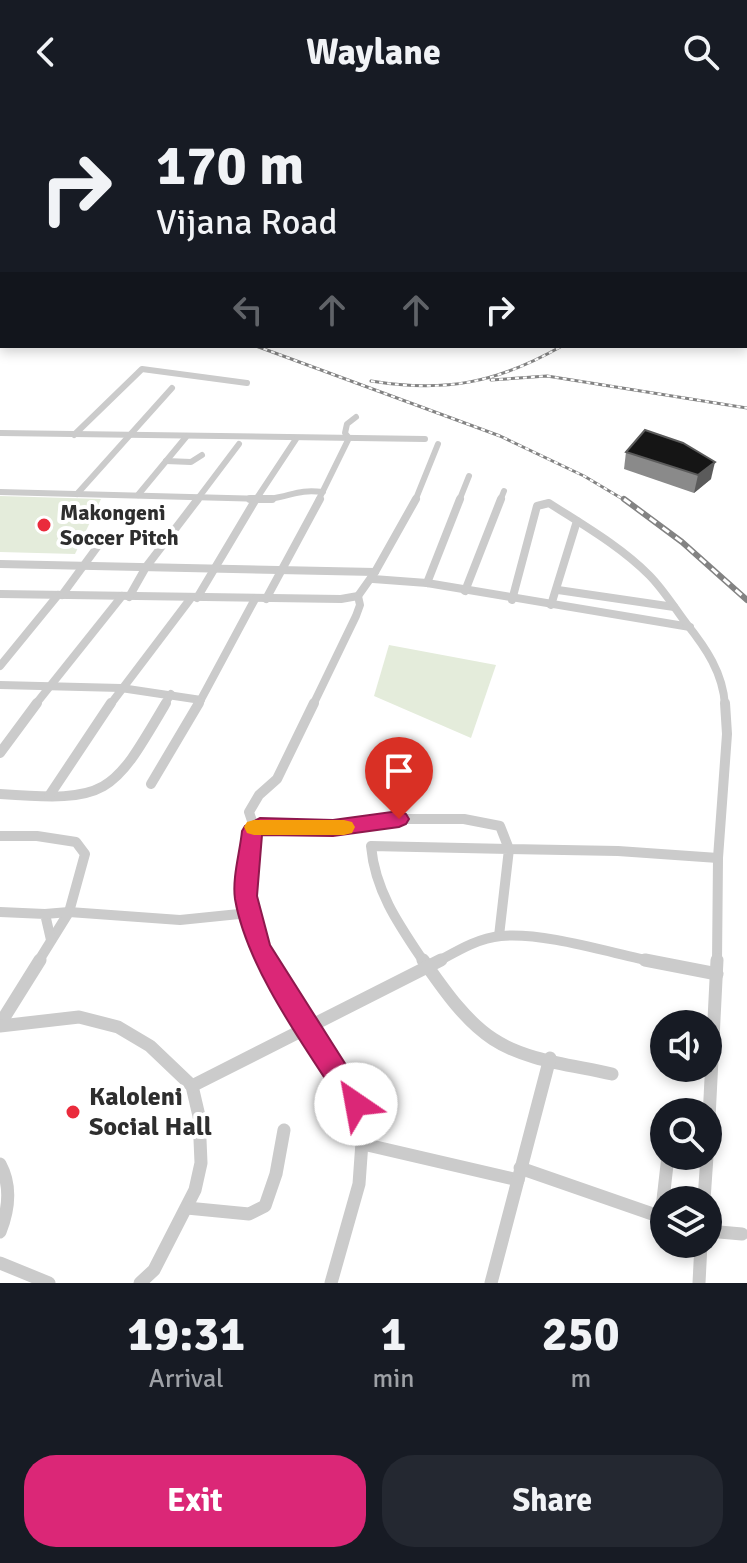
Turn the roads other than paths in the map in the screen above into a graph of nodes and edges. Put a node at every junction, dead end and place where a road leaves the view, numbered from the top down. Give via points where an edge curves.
1 (247, 383) dead end
2 (172, 388) dead end
3 (356, 417) dead end
4 (0, 433) edge
5 (74, 435) junction
6 (128, 436) junction
7 (186, 437) junction
8 (349, 438) junction
9 (296, 439) junction
10 (425, 439) dead end
11 (239, 444) dead end
12 (438, 444) dead end
13 (202, 455) dead end
14 (166, 461) junction
15 (469, 476) dead end
16 (504, 491) dead end
17 (0, 492) edge
18 (323, 492) junction
19 (77, 494) junction
20 (138, 495) junction
21 (199, 497) junction
22 (258, 498) junction
23 (577, 521) junction
24 (106, 535) dead end
25 (0, 564) edge
26 (81, 565) junction
27 (146, 567) junction
28 (212, 569) junction
29 (279, 571) junction
30 (374, 576) junction
31 (427, 583) junction
32 (558, 590) junction
33 (465, 591) junction
34 (0, 594) edge
35 (60, 595) junction
36 (125, 596) junction
37 (358, 596) junction
38 (194, 598) junction
39 (255, 599) junction
40 (266, 599) junction
41 (512, 600) junction
42 (551, 605) junction
43 (674, 607) junction
44 (690, 627) junction
45 (0, 666) edge
46 (0, 685) edge
47 (49, 686) junction
48 (121, 688) junction
49 (171, 694) junction
50 (201, 700) junction
51 (0, 753) edge
52 (151, 784) dead end
53 (0, 794) edge
54 (49, 796) junction
55 (254, 827) junction
56 (0, 836) edge
57 (509, 849) junction
58 (718, 858) junction
59 (0, 912) edge
60 (69, 912) junction
61 (249, 913) junction
62 (45, 914) junction
63 (499, 936) junction
64 (51, 940) junction
65 (429, 968) junction
66 (717, 974) junction
67 (0, 1025) edge
68 (307, 1028) junction
69 (550, 1058) junction
70 (612, 1074) dead end
71 (192, 1086) junction
72 (710, 1098) edge
73 (284, 1130) dead end
74 (363, 1144) junction
75 (0, 1164) edge
76 (519, 1174) junction
77 (187, 1208) junction
78 (650, 1213) edge
79 (0, 1232) edge
80 (722, 1232) edge
81 (742, 1234) dead end
82 (700, 1258) edge
83 (0, 1263) edge
84 (49, 1283) edge
85 (140, 1283) edge
86 (331, 1283) edge
87 (491, 1283) edge
88 (699, 1283) edge

1 - 5 street via 142,369
2 - 6 street
3 - 8 street via 347,424
4 - 5 street
5 - 6 street
6 - 7 street
6 - 19 street
7 - 9 street
7 - 14 street
8 - 9 street
8 - 10 street
8 - 18 street
9 - 22 street
11 - 21 street
12 - 30 street via 413,505
13 - 14 street via 187,462
14 - 20 street
15 - 31 street
16 - 33 street
17 - 19 street
18 - 22 street via 299,489 279,499
18 - 29 street
19 - 20 street
20 - 21 street
21 - 22 street
21 - 27 street
22 - 28 street
23 - 32 street
23 - 41 street via 549,503 538,504
23 - 43 street via 643,568
24 - 26 street
25 - 26 street
26 - 27 street
26 - 35 street
27 - 28 street
27 - 36 street
28 - 29 street
28 - 38 street
29 - 30 street
29 - 40 street
30 - 31 street
30 - 37 street
31 - 33 street
32 - 42 street
32 - 43 street
33 - 41 street
34 - 35 street
35 - 36 street
35 - 45 street
36 - 38 street
36 - 47 street
37 - 40 street
37 - 55 street via 356,616 277,779 249,812
38 - 39 street
38 - 48 street
39 - 40 street
39 - 50 street
41 - 42 street
42 - 44 street
43 - 44 street
44 - 58 street via 717,669 726,699
46 - 47 street
47 - 48 street
47 - 51 street
48 - 49 street
48 - 54 street
49 - 50 street
49 - 54 street via 116,779 86,793
50 - 52 street
53 - 54 street
55 - 57 street via 333,828 399,819 464,819 500,826
55 - 61 street
56 - 60 street via 37,836 80,845 85,854
57 - 58 street
57 - 63 street
57 - 65 street via 371,846 381,893
58 - 66 street
59 - 62 street
60 - 61 street via 180,920
60 - 62 street
60 - 64 street
61 - 68 street via 259,947
62 - 64 street
63 - 65 street via 478,941
63 - 66 street via 526,936
64 - 67 street
65 - 68 street
65 - 69 street via 492,1039
66 - 72 street
67 - 71 street via 79,1017 118,1027 150,1046
68 - 71 street
68 - 74 street via 356,1104
69 - 70 street
69 - 76 street
71 - 77 street via 201,1163
73 - 77 street via 265,1206 249,1214
74 - 76 street
74 - 86 street via 355,1197
75 - 79 street via 7,1215
76 - 78 street
76 - 87 street
77 - 85 street via 154,1270
80 - 81 street
82 - 88 street
83 - 84 street

